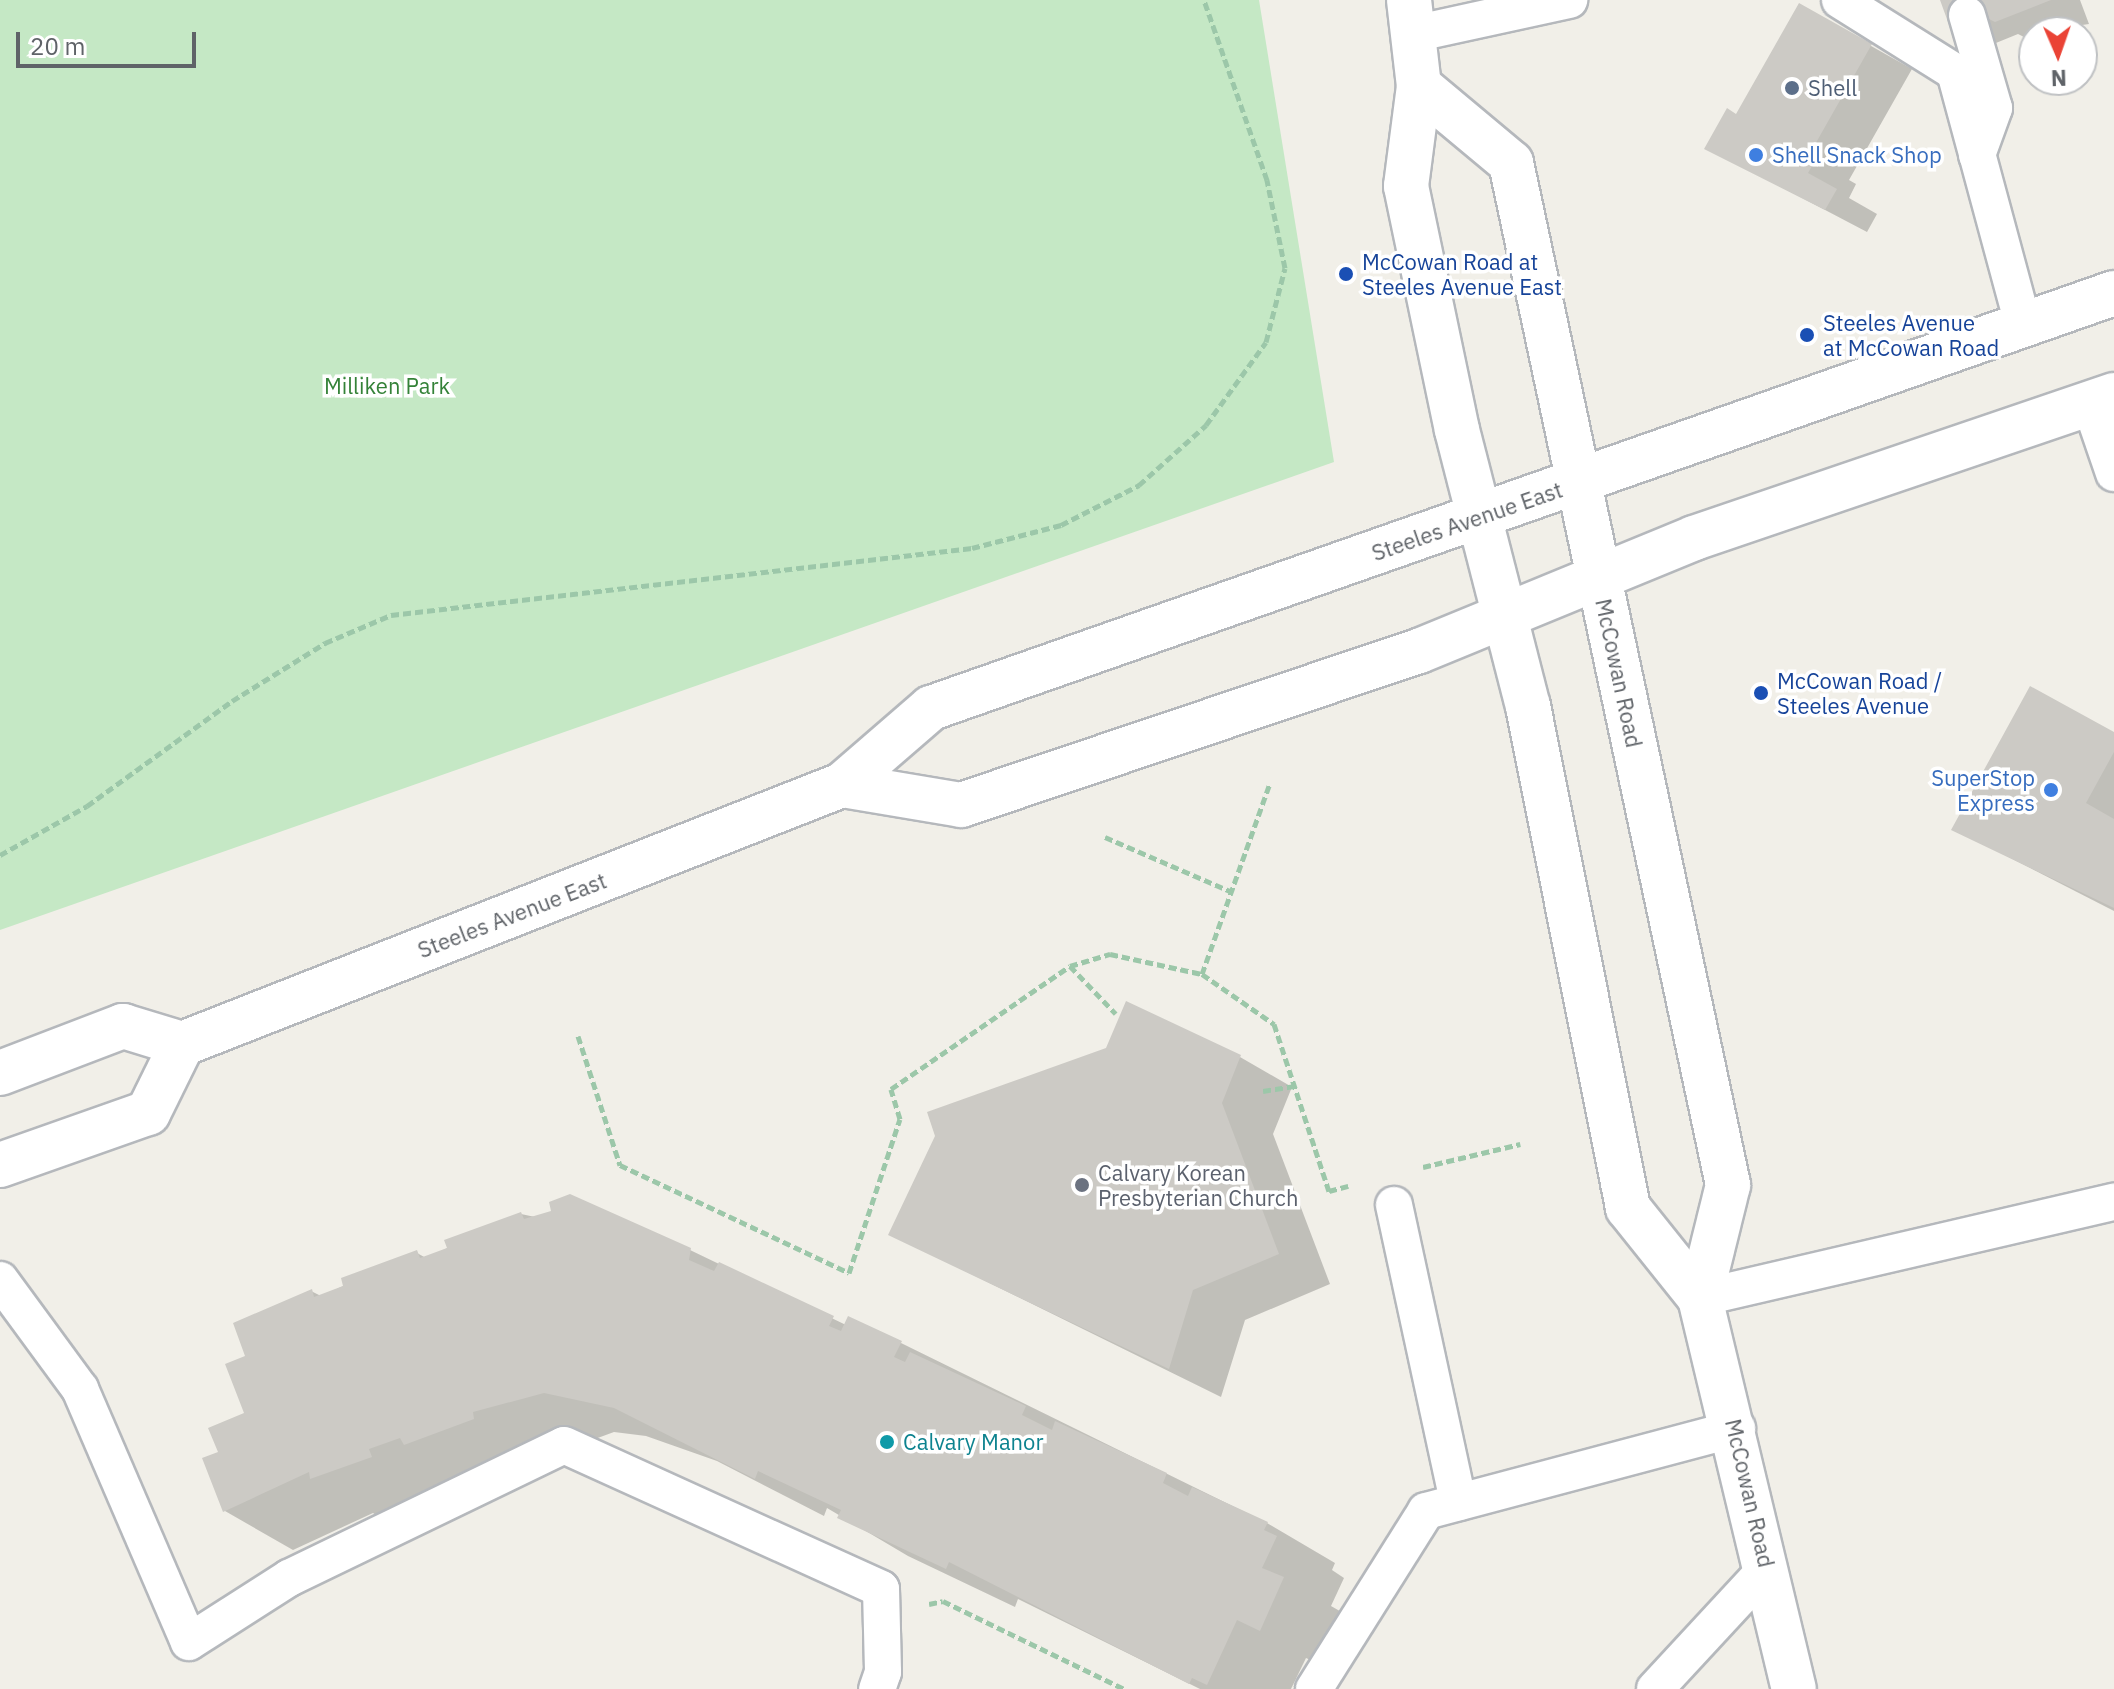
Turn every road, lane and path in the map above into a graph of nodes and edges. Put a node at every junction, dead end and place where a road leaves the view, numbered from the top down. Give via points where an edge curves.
1 (1204, 0) edge
2 (1569, 0) edge
3 (1840, 0) edge
4 (1967, 15) dead end
5 (1411, 17) edge
6 (1419, 86) junction
7 (1977, 155) junction
8 (2114, 293) edge
9 (2024, 328) junction
10 (2102, 399) edge
11 (2114, 473) edge
12 (1578, 483) junction
13 (1480, 516) junction
14 (1599, 577) junction
15 (1506, 615) junction
16 (1270, 783) dead end
17 (842, 785) junction
18 (1105, 837) dead end
19 (0, 855) edge
20 (1232, 892) junction
21 (1070, 966) junction
22 (1202, 974) junction
23 (1116, 1014) dead end
24 (578, 1036) dead end
25 (182, 1044) junction
26 (0, 1073) edge
27 (1294, 1086) junction
28 (1263, 1091) dead end
29 (1520, 1144) dead end
30 (0, 1165) edge
31 (1417, 1169) dead end
32 (1358, 1183) dead end
33 (2114, 1202) edge
34 (1394, 1205) dead end
35 (0, 1280) edge
36 (1700, 1298) junction
37 (1737, 1428) junction
38 (1458, 1502) junction
39 (1768, 1567) junction
40 (881, 1614) junction
41 (877, 1689) edge
42 (1124, 1689) edge
43 (1314, 1689) edge
44 (1655, 1689) edge
45 (1794, 1689) edge

1 - 19 path via 1267,180 1285,268 1266,342 1206,425 1139,485 1061,525 972,548 391,615 258,684 87,806
2 - 5 lane
3 - 7 lane via 1955,72
4 - 7 lane via 1994,108
5 - 6 main road, McCowan Road
6 - 12 main road, McCowan Road via 1511,163
6 - 13 main road, McCowan Road via 1406,186
7 - 9 lane
8 - 9 main road, Steeles Avenue East
9 - 12 main road, Steeles Avenue East
10 - 11 lane
10 - 14 main road
12 - 13 main road, Steeles Avenue East
12 - 14 main road, McCowan Road
13 - 15 main road, McCowan Road
13 - 17 main road, Steeles Avenue East via 931,708
14 - 15 main road
14 - 36 main road, McCowan Road via 1728,1185
15 - 17 main road via 961,805
15 - 36 main road, McCowan Road via 1628,1208
16 - 20 path
17 - 25 main road, Steeles Avenue East
18 - 20 path
20 - 22 path
21 - 22 path via 1110,954
21 - 23 path
21 - 24 path via 891,1089 900,1119 849,1273 620,1165
22 - 27 path via 1274,1024
25 - 26 main road via 123,1026
25 - 30 main road via 148,1113
27 - 28 path
27 - 32 path via 1329,1191
29 - 31 path
33 - 36 lane
34 - 38 lane
35 - 40 lane via 80,1389 189,1642 315,1564 564,1445 881,1589
36 - 37 main road, McCowan Road
37 - 38 lane
37 - 39 main road, McCowan Road
38 - 43 lane via 1426,1511
39 - 44 lane
39 - 45 main road, McCowan Road
40 - 41 lane via 883,1672
40 - 42 path via 943,1601

